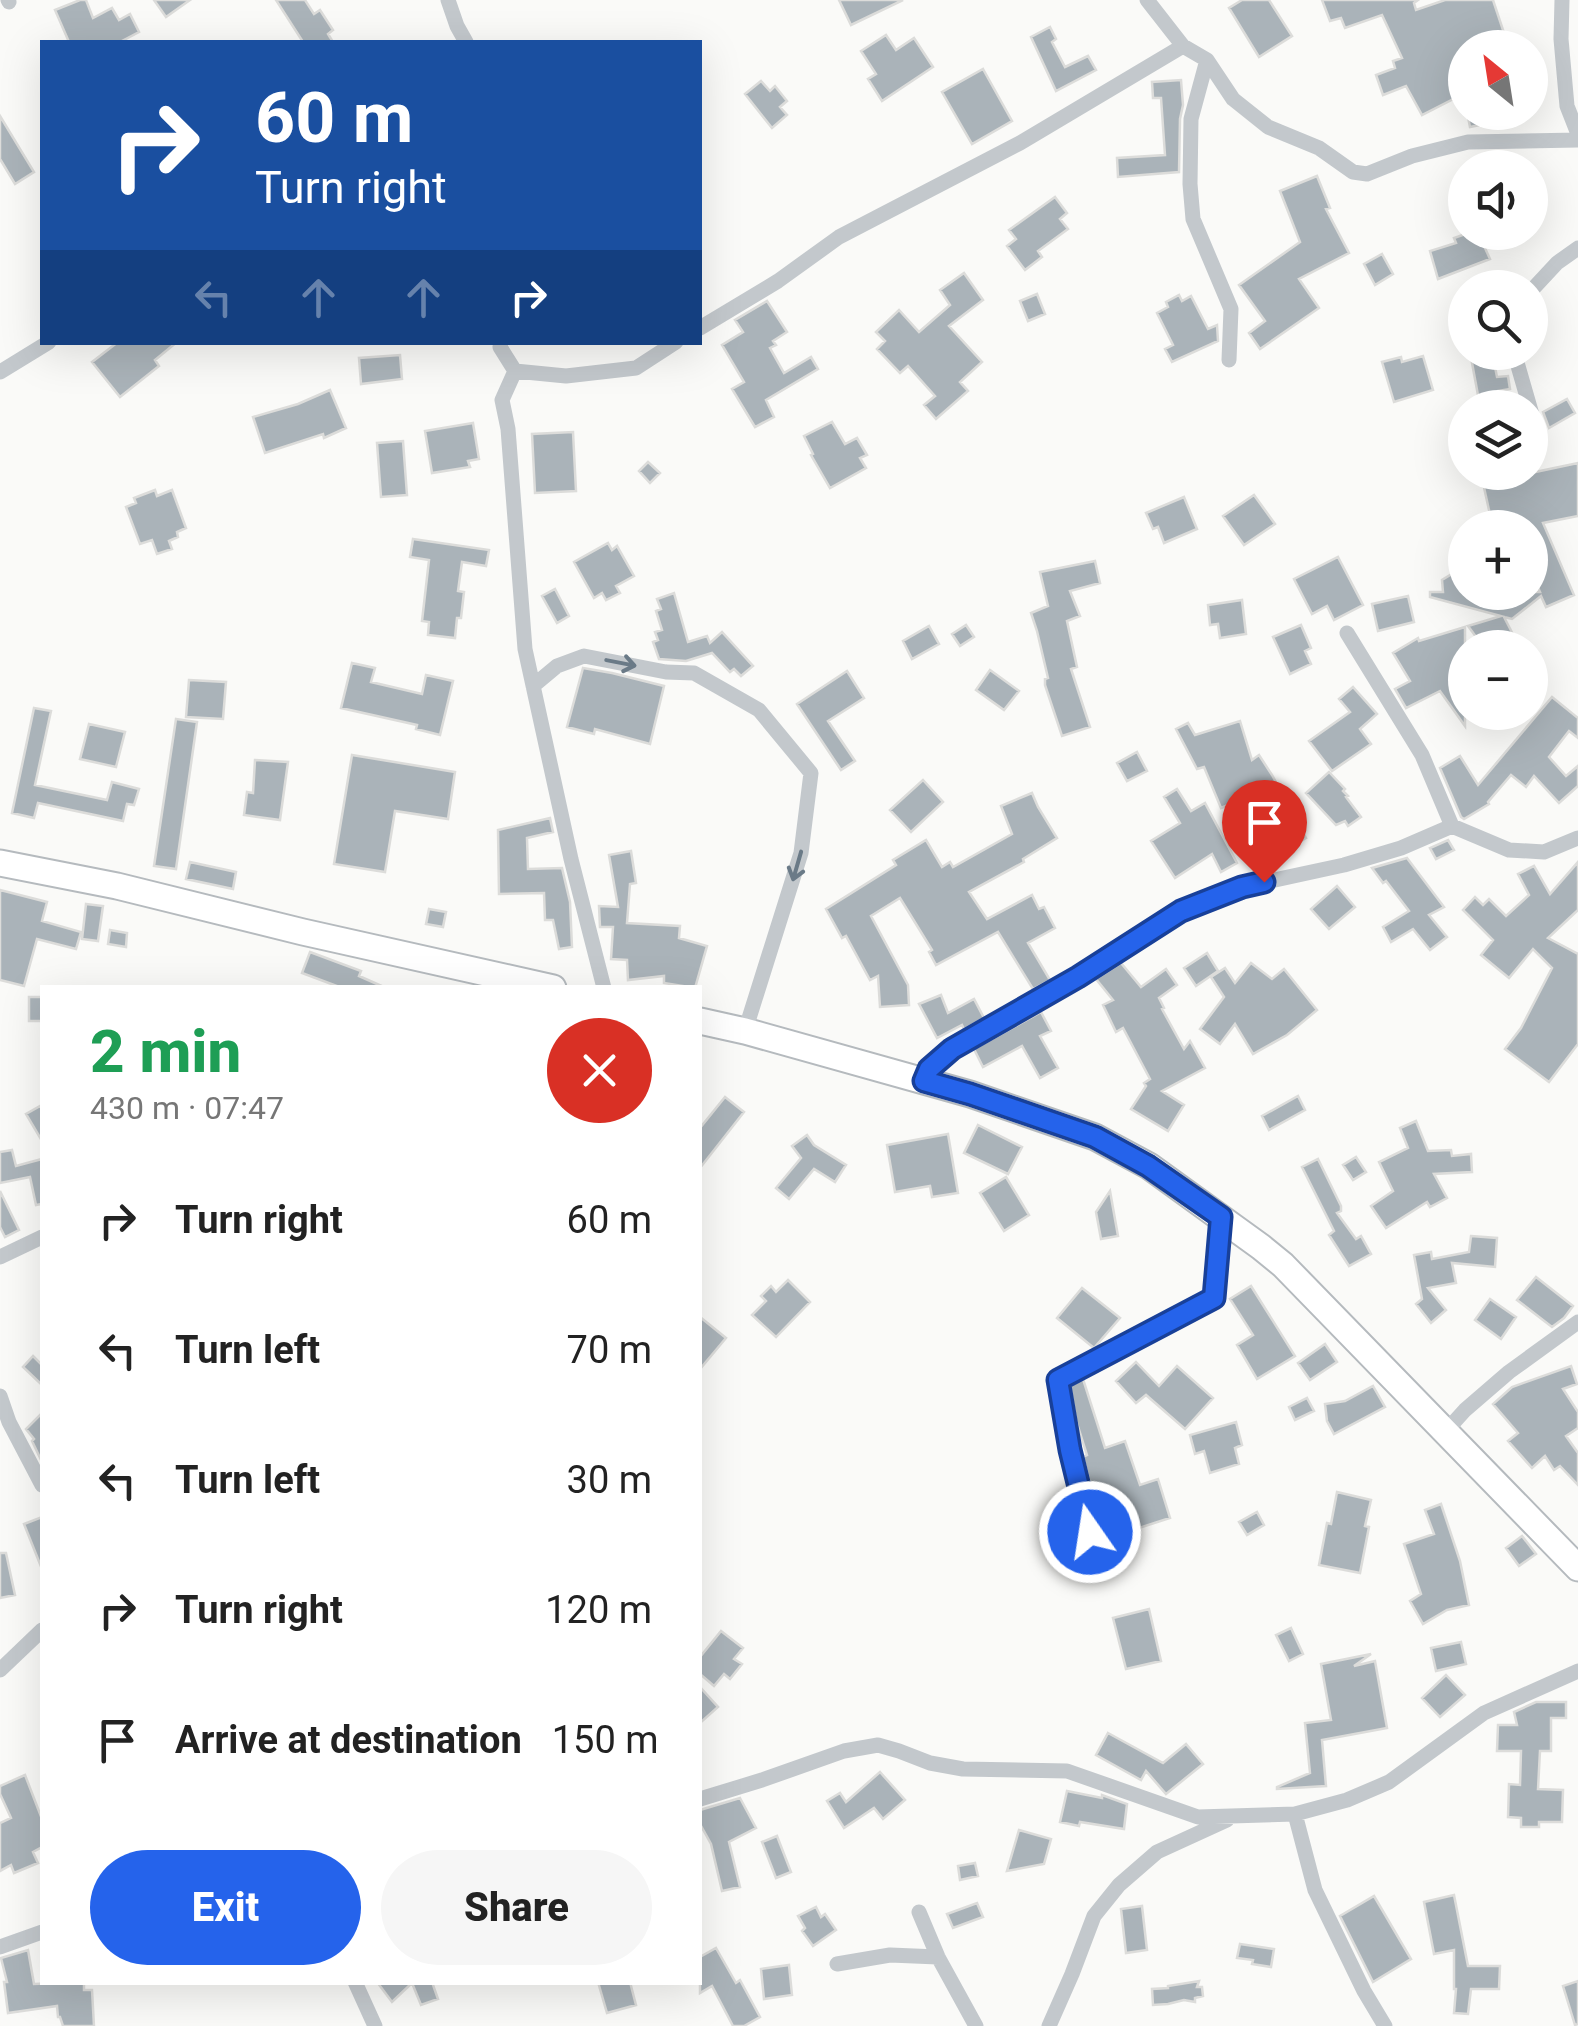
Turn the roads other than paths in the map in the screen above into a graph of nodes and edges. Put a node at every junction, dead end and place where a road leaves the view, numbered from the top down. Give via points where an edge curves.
1 (448, 0) edge
2 (1147, 0) edge
3 (1562, 0) edge
4 (465, 40) edge
5 (1183, 46) junction
6 (1207, 60) junction
7 (1578, 137) edge
8 (1578, 248) edge
9 (1548, 273) edge
10 (702, 327) edge
11 (44, 345) edge
12 (500, 345) edge
13 (671, 345) edge
14 (1228, 360) dead end
15 (515, 371) junction
16 (0, 372) edge
17 (1347, 633) dead end
18 (533, 686) junction
19 (1452, 826) junction
20 (1578, 838) edge
21 (0, 846) edge
22 (0, 864) edge
23 (117, 886) junction
24 (539, 985) edge
25 (603, 985) edge
26 (702, 1021) edge
27 (745, 1031) junction
28 (924, 1081) junction
29 (1221, 1217) junction
30 (40, 1238) edge
31 (0, 1257) edge
32 (1578, 1322) edge
33 (0, 1396) edge
34 (1446, 1431) junction
35 (40, 1481) edge
36 (1090, 1532) dead end
37 (1578, 1568) edge
38 (40, 1632) edge
39 (0, 1670) edge
40 (1578, 1672) edge
41 (702, 1797) edge
42 (1294, 1814) junction
43 (1232, 1818) junction
44 (918, 1912) dead end
45 (40, 1933) edge
46 (0, 1947) edge
47 (938, 1957) junction
48 (836, 1964) dead end
49 (356, 1985) edge
50 (375, 2026) edge
51 (976, 2026) edge
52 (1049, 2026) edge
53 (1385, 2026) edge

1 - 4 street
2 - 5 street
3 - 7 street via 1567,106
5 - 6 street
5 - 10 street via 1020,143 839,238
6 - 7 street via 1233,99 1268,127 1319,148 1353,172 1367,174 1468,142
6 - 14 street via 1191,119 1190,184 1193,219 1230,309
8 - 9 street
11 - 16 street
12 - 15 street
13 - 15 street via 636,368 566,376
15 - 18 street via 502,400 524,650
17 - 19 street via 1422,756
18 - 25 street
18 -> 27 street via 557,666 584,656 694,672 759,710 811,773 801,853
19 - 20 street via 1510,850 1544,852
19 - 28 street via 1402,848 1242,887 1181,911 952,1049
21 - 23 main road via 74,862
22 - 23 main road
23 - 24 main road
26 - 27 main road
27 - 28 main road
28 - 29 main road via 1095,1137
29 - 34 main road via 1283,1265
29 - 36 street via 1214,1298 1058,1380
30 - 31 street
32 - 34 street via 1509,1372
33 - 35 street
34 - 37 main road
38 - 39 street
40 - 42 street via 1484,1713 1388,1782
41 - 43 street via 878,1746 963,1769 1067,1771 1198,1818
42 - 43 street
42 - 53 street via 1314,1890
43 - 52 street via 1158,1852 1119,1884 1094,1916
44 - 47 street
45 - 46 street
47 - 48 street via 890,1955
47 - 51 street
49 - 50 street

